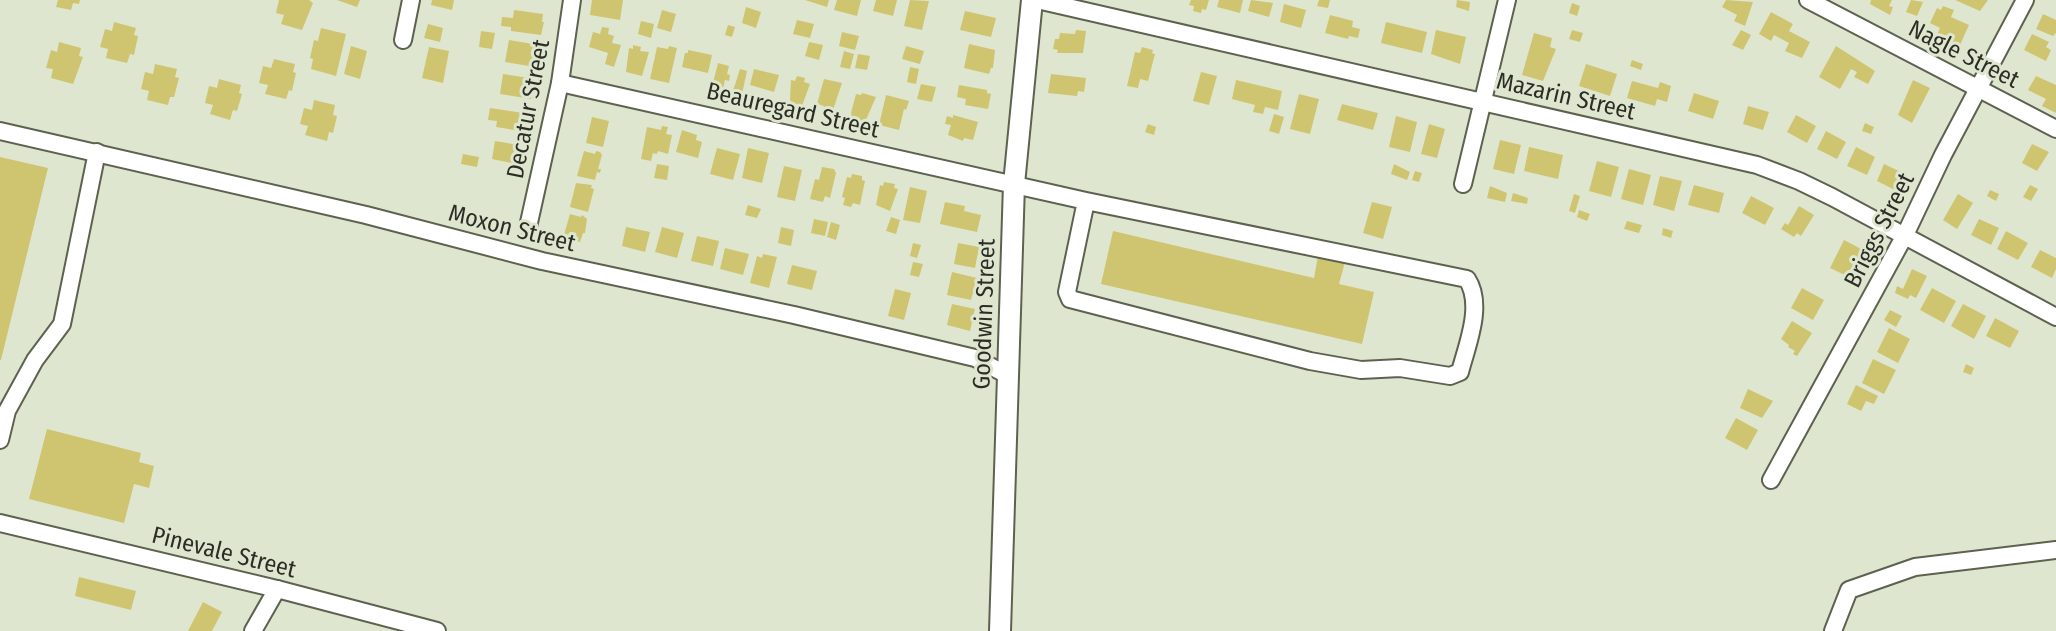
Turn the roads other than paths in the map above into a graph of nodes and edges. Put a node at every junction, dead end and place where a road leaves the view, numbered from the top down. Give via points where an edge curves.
1 (411, 0) edge
2 (572, 0) edge
3 (1034, 0) edge
4 (1507, 0) edge
5 (1808, 0) edge
6 (2025, 0) edge
7 (1069, 4) edge
8 (1832, 6) edge
9 (1112, 8) edge
10 (403, 40) dead end
11 (560, 83) junction
12 (1978, 88) junction
13 (1483, 101) junction
14 (2056, 129) edge
15 (0, 131) edge
16 (97, 152) junction
17 (1014, 184) junction
18 (1463, 184) dead end
19 (1086, 201) junction
20 (528, 227) dead end
21 (1905, 235) junction
22 (2056, 317) edge
23 (1009, 376) junction
24 (0, 440) edge
25 (1771, 480) dead end
26 (0, 523) edge
27 (2056, 550) edge
28 (277, 589) junction
29 (253, 631) edge
30 (437, 631) edge
31 (1000, 631) edge
32 (1833, 631) edge

1 - 10 street
2 - 11 street, Decatur Street
3 - 7 street, Mazarin Street
3 - 17 main road, Goodwin Street
4 - 13 street
5 - 8 street, Nagle Street
6 - 12 street, Briggs Street
7 - 9 street, Mazarin Street
8 - 12 street, Nagle Street
9 - 13 street, Mazarin Street
11 - 17 street, Beauregard Street
11 - 20 street, Decatur Street
12 - 14 street, Nagle Street
12 - 21 street, Briggs Street
13 - 18 street
13 - 21 street, Mazarin Street via 1757,165
15 - 16 street, Moxon Street
16 - 23 street, Moxon Street via 542,261 975,358
16 - 24 street via 62,324 7,411
17 - 19 street, Beauregard Street
17 - 23 main road, Goodwin Street
19 - 19 street, Beauregard Street via 1467,279 1474,308 1460,372 1450,376 1400,368 1361,370 1310,361 1070,299 1067,292
21 - 22 street, Mazarin Street
21 - 25 street, Briggs Street
23 - 31 main road, Goodwin Street
26 - 28 street, Pinevale Street
27 - 32 street via 1915,567 1862,585 1849,590
28 - 29 street
28 - 30 street, Pinevale Street

